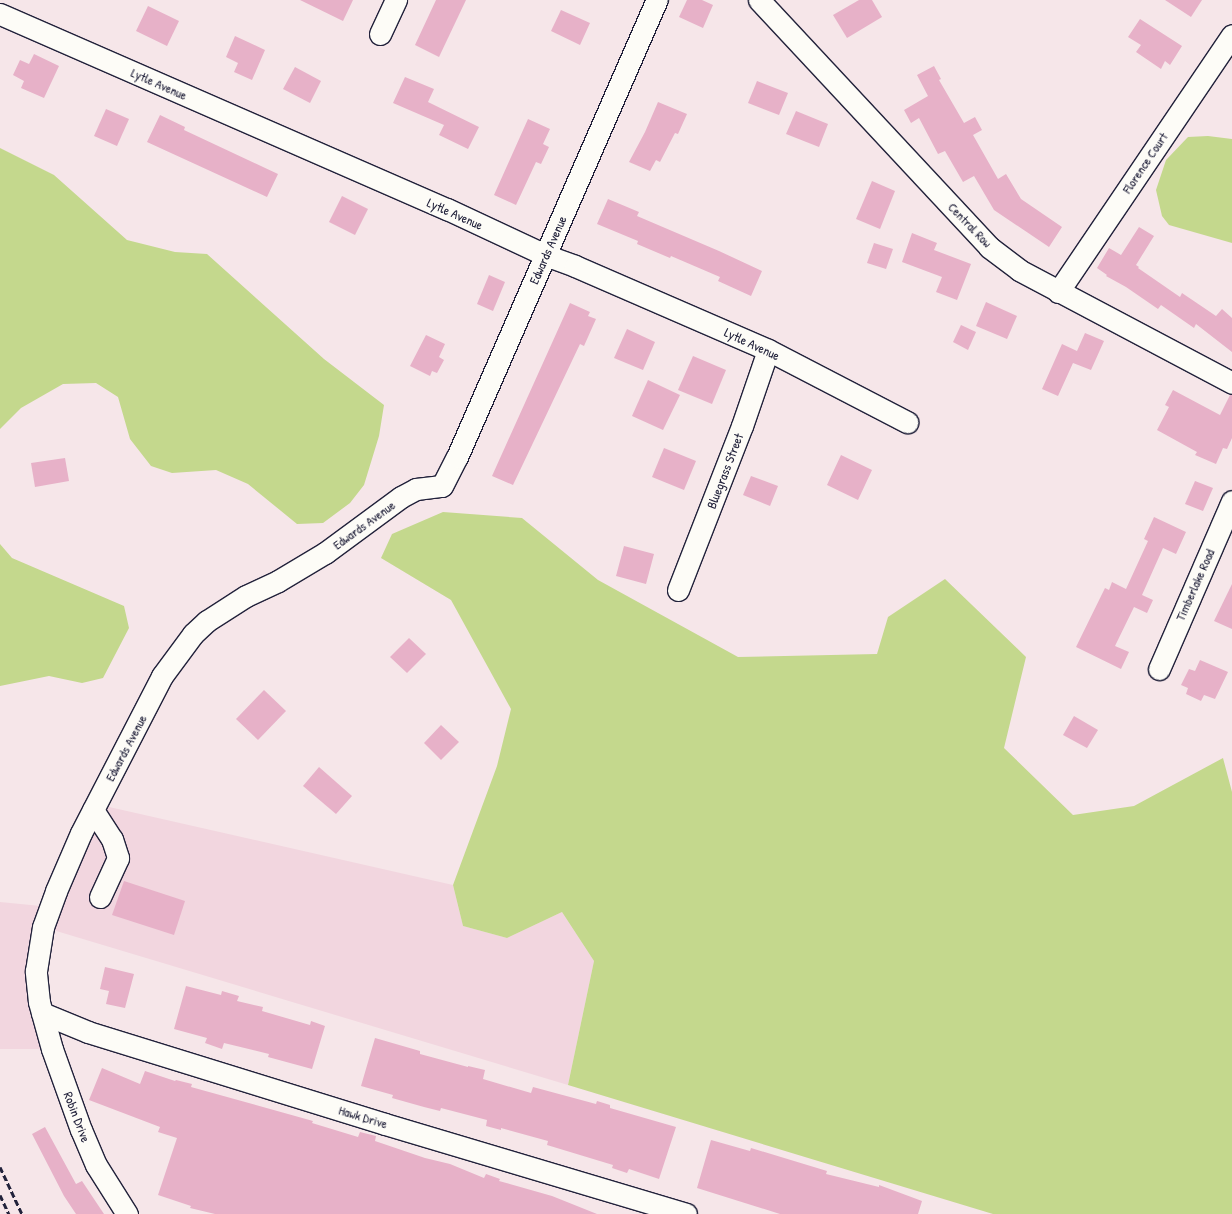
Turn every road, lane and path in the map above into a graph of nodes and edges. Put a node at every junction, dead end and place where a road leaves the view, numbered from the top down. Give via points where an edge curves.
1 (396, 0) edge
2 (657, 0) edge
3 (759, 0) edge
4 (0, 14) edge
5 (380, 34) dead end
6 (1232, 35) edge
7 (545, 255) junction
8 (1058, 292) junction
9 (768, 350) junction
10 (1232, 383) edge
11 (907, 422) dead end
12 (1232, 501) edge
13 (678, 590) dead end
14 (1159, 669) dead end
15 (93, 810) junction
16 (100, 897) dead end
17 (42, 1013) junction
18 (127, 1214) edge
19 (686, 1214) edge

1 - 5 street
2 - 7 street, Edwards Avenue
3 - 8 street, Central Row via 989,247 1019,270
4 - 7 street, Lytle Avenue via 447,209
6 - 8 street, Florence Court
7 - 9 street, Lytle Avenue
7 - 15 street, Edwards Avenue via 442,486 416,489 401,497 325,553 278,581 246,596 207,621 162,676
8 - 10 street, Central Row
9 - 11 street, Lytle Avenue
9 - 13 street, Bluegrass Street via 742,426
12 - 14 street, Timberlake Road
15 - 16 street via 112,839 118,858
15 - 17 street, Edwards Avenue via 56,891 43,927 36,971
17 - 18 street, Robin Drive via 52,1050 81,1130 96,1165
17 - 19 street, Hawk Drive via 104,1036 385,1124

